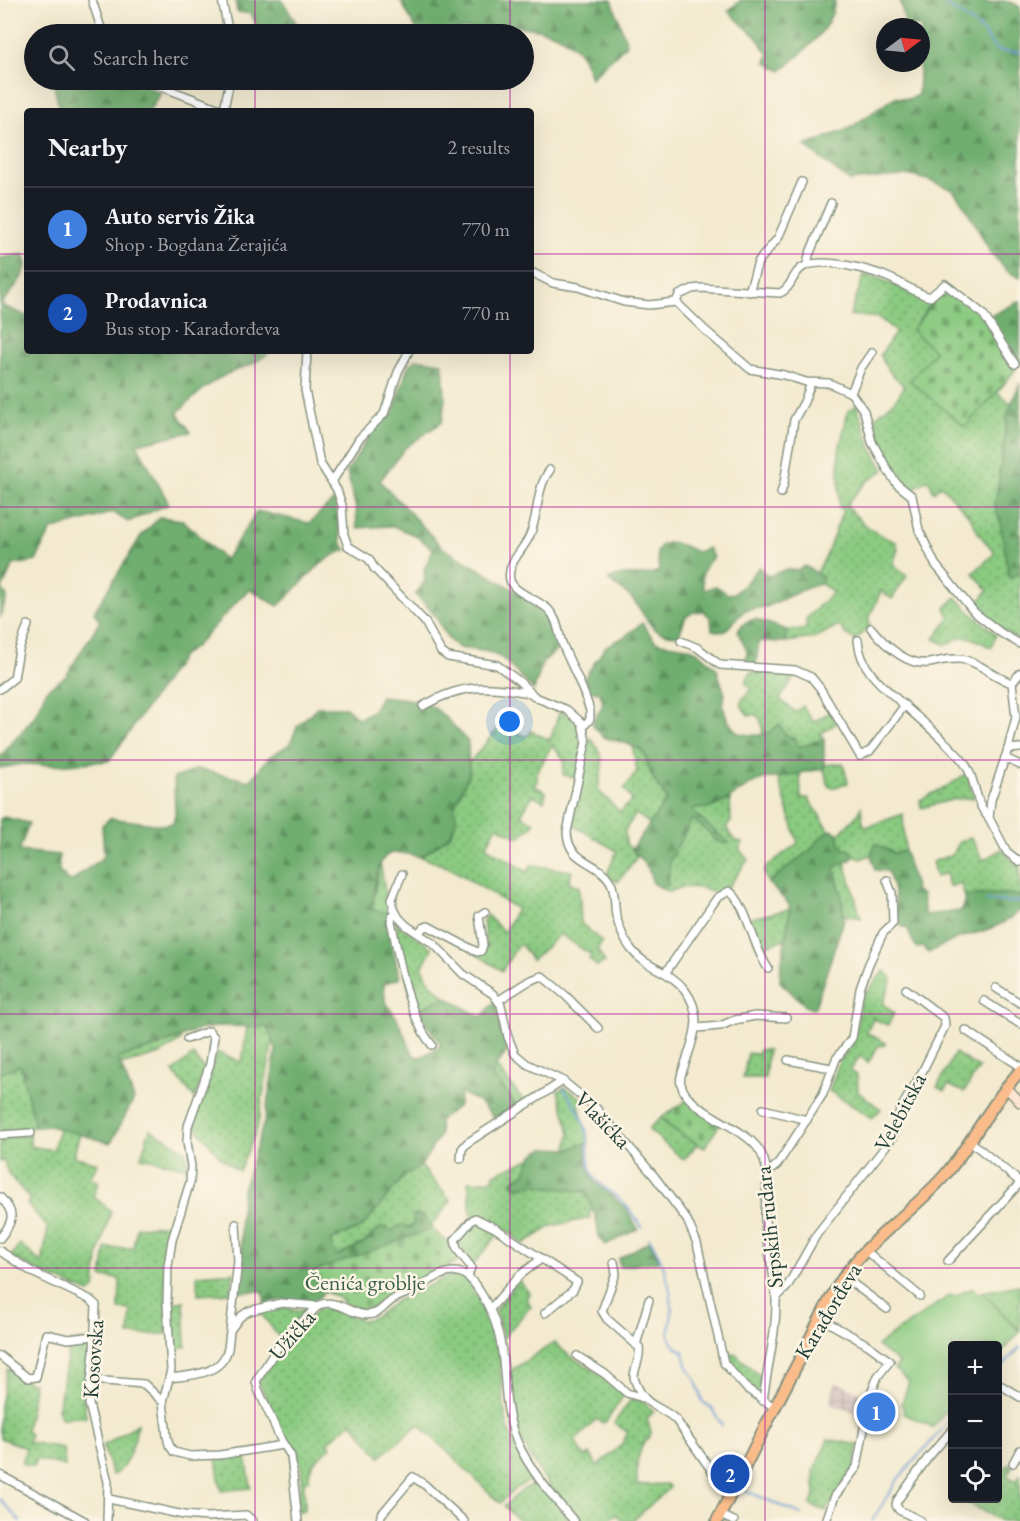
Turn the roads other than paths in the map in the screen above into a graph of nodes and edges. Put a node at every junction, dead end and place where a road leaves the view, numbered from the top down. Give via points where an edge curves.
1 (92, 0) edge
2 (222, 0) edge
3 (100, 24) edge
4 (228, 24) edge
5 (171, 90) edge
6 (228, 90) edge
7 (220, 108) edge
8 (225, 108) edge
9 (802, 182) dead end
10 (831, 203) dead end
11 (807, 265) junction
12 (534, 274) edge
13 (749, 292) junction
14 (676, 302) junction
15 (872, 352) dead end
16 (306, 354) edge
17 (407, 354) edge
18 (1015, 364) dead end
19 (811, 383) junction
20 (851, 393) junction
21 (550, 470) dead end
22 (332, 482) junction
23 (781, 493) dead end
24 (28, 625) dead end
25 (872, 628) dead end
26 (858, 640) dead end
27 (681, 641) dead end
28 (1020, 644) edge
29 (1020, 673) edge
30 (1012, 683) junction
31 (0, 689) edge
32 (531, 693) junction
33 (905, 705) junction
34 (423, 706) dead end
35 (584, 726) junction
36 (1020, 748) edge
37 (1008, 749) junction
38 (1005, 758) junction
39 (1020, 765) edge
40 (989, 819) junction
41 (1020, 862) edge
42 (402, 874) dead end
43 (887, 880) dead end
44 (485, 912) dead end
45 (396, 914) junction
46 (418, 933) junction
47 (768, 968) dead end
48 (666, 972) junction
49 (996, 988) dead end
50 (906, 989) dead end
51 (499, 1000) junction
52 (984, 1001) dead end
53 (1020, 1003) edge
54 (786, 1018) dead end
55 (1020, 1024) edge
56 (598, 1028) dead end
57 (697, 1028) junction
58 (964, 1030) dead end
59 (187, 1040) dead end
60 (432, 1045) dead end
61 (788, 1060) dead end
62 (1020, 1066) edge
63 (831, 1068) junction
64 (1020, 1071) edge
65 (563, 1081) junction
66 (1006, 1087) junction
67 (1020, 1102) edge
68 (763, 1109) dead end
69 (807, 1120) junction
70 (31, 1133) dead end
71 (0, 1135) edge
72 (970, 1141) junction
73 (461, 1159) dead end
74 (768, 1172) junction
75 (1020, 1183) edge
76 (0, 1197) edge
77 (236, 1224) dead end
78 (0, 1238) edge
79 (0, 1251) edge
80 (866, 1251) junction
81 (541, 1259) junction
82 (948, 1261) dead end
83 (614, 1262) dead end
84 (468, 1277) junction
85 (844, 1277) junction
86 (920, 1296) dead end
87 (776, 1298) junction
88 (649, 1300) dead end
89 (318, 1306) junction
90 (489, 1309) junction
91 (887, 1309) dead end
92 (544, 1313) dead end
93 (820, 1318) junction
94 (230, 1332) junction
95 (95, 1336) junction
96 (636, 1345) junction
97 (0, 1356) edge
98 (577, 1356) dead end
99 (170, 1378) junction
100 (91, 1380) junction
101 (1002, 1386) edge
102 (1020, 1397) edge
103 (643, 1398) junction
104 (763, 1401) junction
105 (163, 1402) junction
106 (774, 1407) junction
107 (948, 1435) edge
108 (284, 1445) junction
109 (1020, 1450) edge
110 (1013, 1463) dead end
111 (0, 1475) edge
112 (731, 1492) junction
113 (109, 1499) junction
114 (718, 1518) edge
115 (86, 1521) edge
116 (107, 1521) edge
117 (253, 1521) edge
118 (298, 1521) edge
119 (380, 1521) edge
120 (464, 1521) edge
121 (574, 1521) edge
122 (734, 1521) edge
123 (826, 1521) edge
124 (921, 1521) edge

1 - 3 street
2 - 4 street
5 - 7 street
6 - 8 street
9 - 13 street via 777,238 758,262
10 - 11 street
11 - 13 street via 783,292
11 - 18 street via 835,264 876,272 930,297 945,284 983,314
12 - 14 street via 553,283 624,302
13 - 14 street via 692,289 679,295
14 - 19 street via 750,369
15 - 20 street
16 - 22 street via 305,390 317,451
17 - 22 street via 384,414 359,439
19 - 20 street via 829,382
19 - 23 street via 794,420
20 - 28 street via 864,411 872,442 890,474 912,496 919,530 935,564 974,612
21 - 35 street via 542,483 532,531 514,561 510,579 513,588 544,606 556,620 590,711
22 - 32 street via 342,505 348,546 369,559 425,622 441,652 448,657 497,665
24 - 31 street via 14,678
25 - 30 street via 911,661 965,660
26 - 33 street via 869,672
27 - 33 street via 720,665 795,670 811,677 860,756 870,751
29 - 30 street
30 - 37 street via 1016,717
32 - 34 street via 487,686 468,688 441,695
32 - 35 street via 571,712
33 - 40 street via 965,764 980,807
35 - 48 street via 586,742 568,838 576,855 610,881 620,927 631,950 644,962
36 - 37 street
37 - 38 street
38 - 39 street
38 - 40 street
40 - 41 street via 1007,852
42 - 45 street via 392,899
43 - 63 street via 892,893 893,923 883,933 868,966 852,1038
44 - 46 street via 479,916 483,945 479,952 428,926
45 - 46 street
45 - 60 street via 391,921 408,990 421,1030
46 - 51 street via 459,971
47 - 48 street via 760,958 739,901 729,891 717,898
48 - 57 street via 684,988 694,1008
49 - 53 street
50 - 87 street, Velebitska via 944,1018 945,1026 901,1108 892,1138 817,1234 787,1287
51 - 56 street via 542,976
51 - 65 street, Vlašićka via 515,1054
52 - 55 street
54 - 57 street via 754,1016
57 - 74 street, Srpskih rudara via 680,1079 682,1088 697,1104 750,1138 764,1158
58 - 62 street
59 - 99 street via 209,1031 214,1037 210,1064 188,1126 190,1182 168,1266
61 - 63 street
63 - 69 street via 823,1094
64 - 66 main road, Karađorđeva
65 - 73 street via 467,1143
65 - 104 street, Vlašićka via 610,1123 687,1220 697,1243 722,1358 737,1379
66 - 67 street
66 - 72 main road, Karađorđeva
68 - 69 street
69 - 74 street
70 - 71 street
72 - 75 street
72 - 80 main road, Karađorđeva via 934,1187
74 - 87 street, Srpskih rudara via 765,1225
75 - 82 street
76 - 78 street via 12,1217
77 - 94 street via 238,1261
79 - 95 street, Kosovska via 32,1272 93,1301 97,1308
80 - 85 main road, Karađorđeva
80 - 86 street
81 - 84 street via 475,1218 455,1240 471,1267
81 - 90 street
81 - 92 street via 577,1282 573,1290
83 - 96 street via 616,1273 602,1311
84 - 89 street, Užička via 457,1272 445,1273 369,1314 336,1303
84 - 90 street
85 - 91 street
85 - 93 main road, Karađorđeva
87 - 104 street, Srpskih rudara
88 - 96 street
89 - 94 street via 281,1303 249,1311
89 - 108 street, Užička via 281,1342 256,1381
90 - 121 street via 500,1340 506,1401 514,1434 535,1471
93 - 106 main road, Karađorđeva
93 - 123 street via 890,1360 870,1396 857,1467 835,1496
94 - 99 street via 227,1355 217,1367
95 - 97 street via 69,1339 46,1335 36,1377 32,1379
95 - 100 street, Kosovska
96 - 103 street via 640,1354 634,1378
98 - 103 street via 627,1393
99 - 105 street
100 - 105 street via 144,1384
100 - 113 street, Kosovska via 89,1404
101 - 102 street
103 - 112 street via 676,1420
104 - 106 street, Vlašićka
105 - 108 street via 169,1445 177,1454 199,1456
106 - 112 main road, Karađorđeva
107 - 124 street via 896,1504 899,1510
108 - 118 street, Užička via 294,1465
109 - 110 street
111 - 115 street
112 - 114 main road, Karađorđeva
113 - 116 street, Kosovska
113 - 117 street via 184,1515 246,1515
114 - 122 street
119 - 120 street via 413,1478

